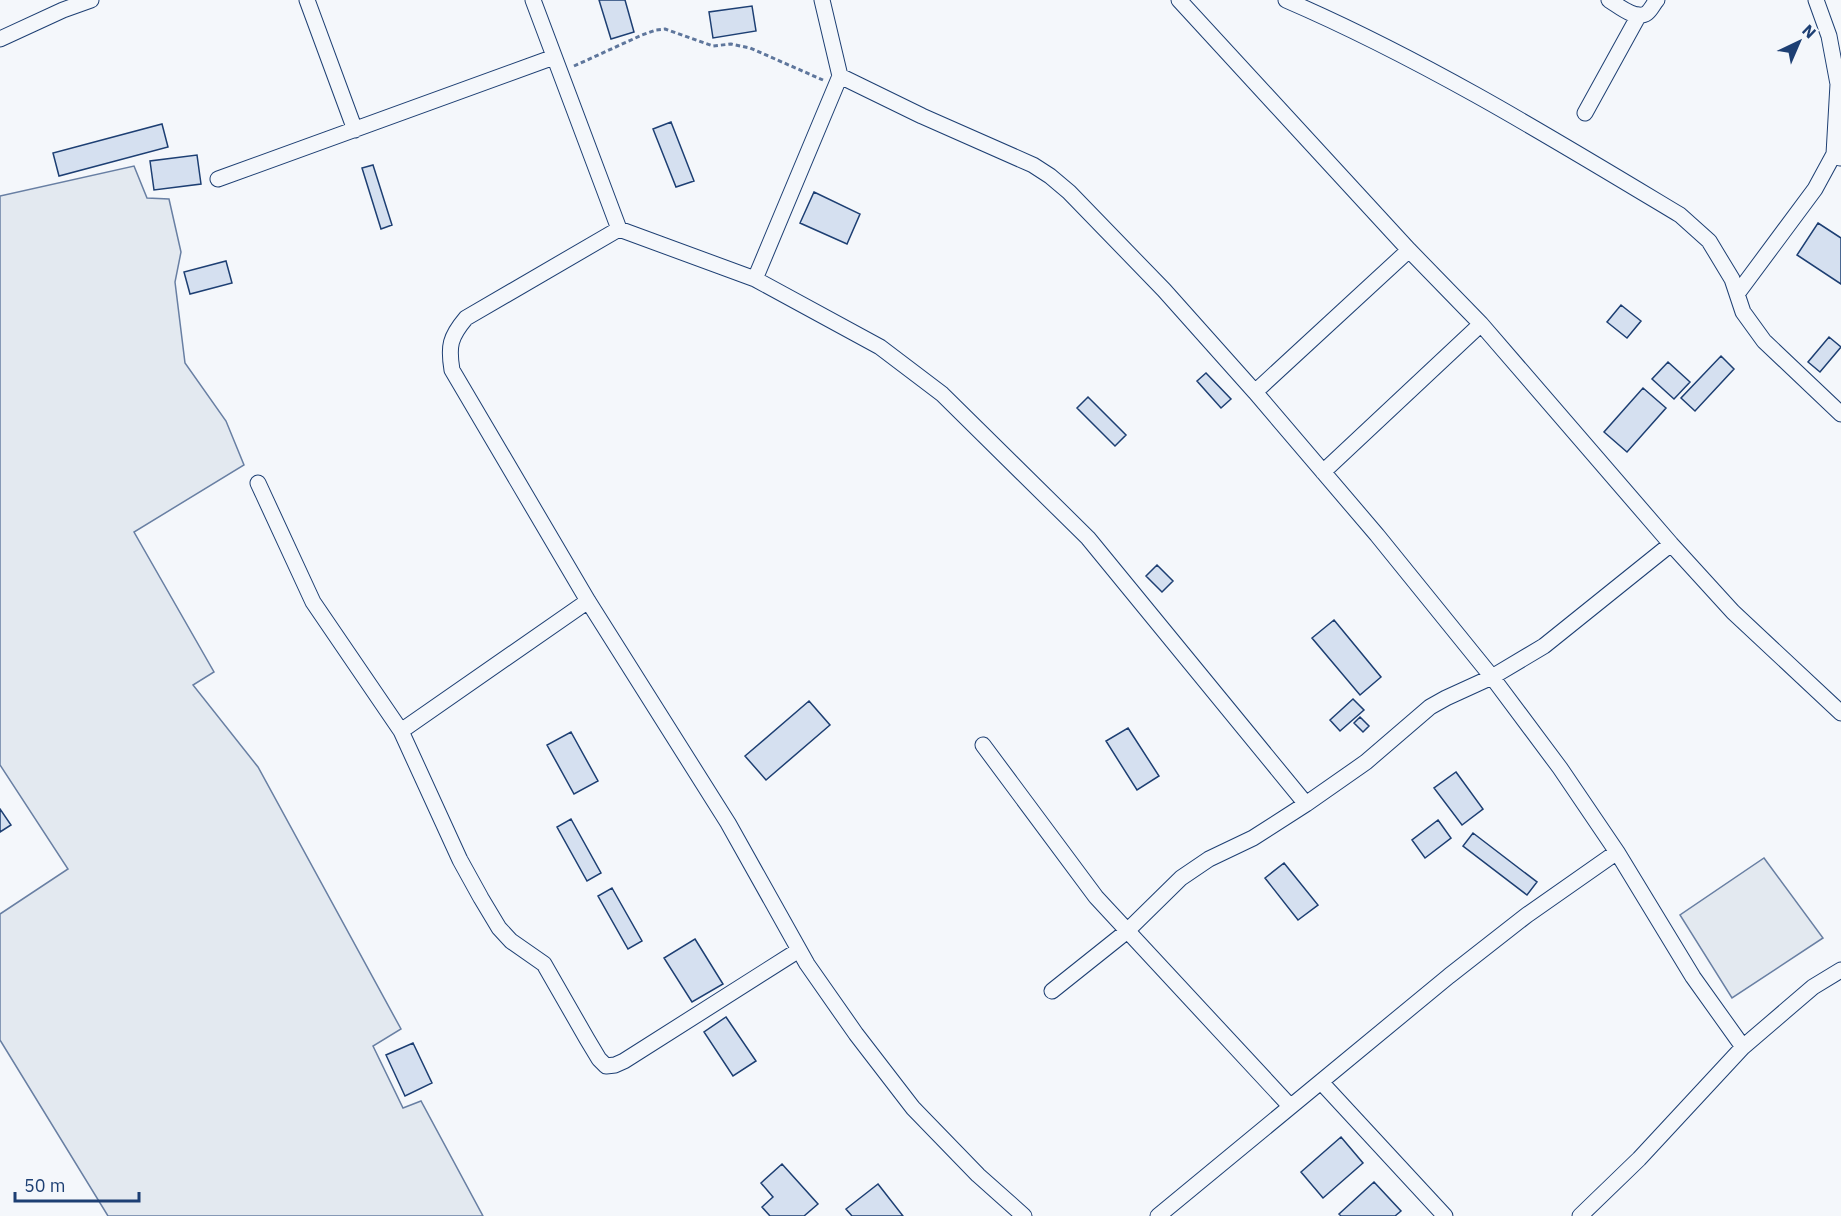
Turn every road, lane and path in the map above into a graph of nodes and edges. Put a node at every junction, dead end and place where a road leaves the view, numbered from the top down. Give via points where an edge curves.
1 (91, 0) edge
2 (307, 0) edge
3 (533, 0) edge
4 (822, 0) edge
5 (1179, 0) edge
6 (1286, 0) edge
7 (1609, 0) edge
8 (1657, 0) edge
9 (1816, 0) edge
10 (1639, 15) junction
11 (0, 39) edge
12 (554, 57) junction
13 (562, 72) junction
14 (837, 81) junction
15 (1585, 113) dead end
16 (355, 130) junction
17 (1837, 157) edge
18 (218, 179) dead end
19 (619, 229) junction
20 (1408, 250) junction
21 (755, 279) junction
22 (1737, 294) junction
23 (1481, 324) junction
24 (1255, 392) junction
25 (1841, 414) edge
26 (1323, 472) junction
27 (258, 483) dead end
28 (1671, 544) junction
29 (588, 601) junction
30 (1492, 677) junction
31 (1839, 708) edge
32 (401, 731) junction
33 (983, 745) dead end
34 (1306, 804) junction
35 (1617, 852) junction
36 (1126, 932) junction
37 (799, 950) junction
38 (1841, 970) edge
39 (1052, 992) dead end
40 (1743, 1047) junction
41 (1321, 1082) junction
42 (1290, 1106) junction
43 (1024, 1216) edge
44 (1158, 1216) edge
45 (1444, 1216) edge
46 (1580, 1216) edge

1 - 11 street
2 - 16 street
3 - 12 street
4 - 14 street
5 - 20 street
6 - 22 street via 1458,86 1680,215 1709,241
7 - 10 street
8 - 10 street via 1647,13
9 - 17 street via 1829,36 1838,84
10 - 15 street
12 - 13 street
12 - 16 street
13 - 14 path via 642,35 665,29 713,46 750,48
13 - 19 street
14 - 21 street
14 - 24 street via 1033,165 1050,176 1164,290
16 - 18 street
17 - 22 street
19 - 21 street
19 - 29 street via 466,318 451,338 449,354 452,370
20 - 23 street
20 - 24 street
21 - 34 street via 880,348 942,394 1088,538
22 - 25 street via 1743,312 1764,341
23 - 26 street
23 - 28 street
24 - 26 street
26 - 30 street
27 - 32 street via 313,602
28 - 30 street via 1544,646
28 - 31 street via 1732,612
29 - 32 street
29 - 37 street via 728,823
30 - 34 street via 1430,707 1366,762
30 - 35 street
32 - 37 street via 460,860 499,928 544,964 606,1066 624,1060
33 - 36 street via 1077,873
34 - 36 street via 1180,878
35 - 40 street via 1694,977
35 - 41 street via 1518,922
36 - 39 street
36 - 42 street
37 - 43 street via 913,1108
38 - 40 street via 1813,987
40 - 46 street
41 - 42 street
41 - 45 street
42 - 44 street

